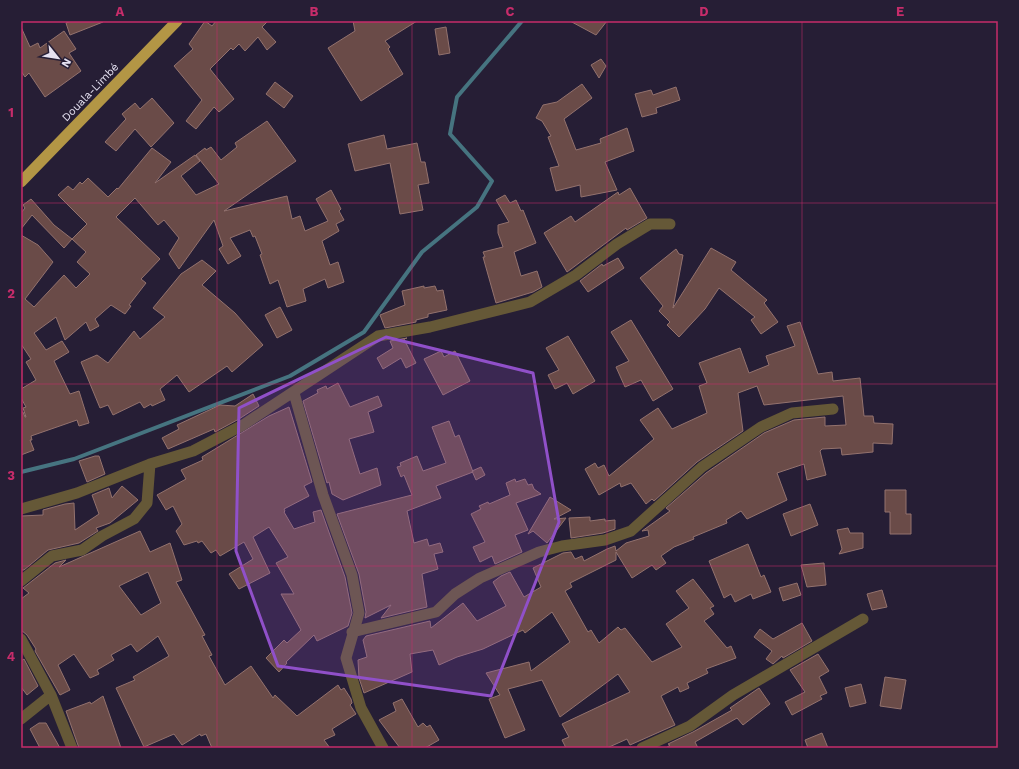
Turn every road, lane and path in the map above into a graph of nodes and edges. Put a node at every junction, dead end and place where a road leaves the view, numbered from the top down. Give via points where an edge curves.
1 (177, 21) edge
2 (21, 182) edge
3 (670, 224) dead end
4 (294, 393) junction
5 (833, 409) dead end
6 (150, 464) junction
7 (21, 509) edge
8 (21, 581) edge
9 (863, 619) dead end
10 (352, 632) junction
11 (21, 640) edge
12 (52, 695) junction
13 (21, 718) edge
14 (72, 748) edge
15 (383, 748) edge
16 (642, 748) edge

1 - 2 highway, Douala-Limbé
3 - 4 street via 650,224 617,244 576,275 530,302 430,327 378,336
4 - 6 street via 194,451
4 - 10 street via 323,495 352,575 359,613
5 - 10 street via 792,413 761,427 702,467 631,532 605,540 539,552 480,578 455,594 436,612
6 - 7 street via 78,493
6 - 8 street via 147,503 134,519 82,550 52,556
9 - 16 street via 733,695 690,726
10 - 15 street via 346,658 361,708
11 - 12 street
12 - 13 street
12 - 14 street

